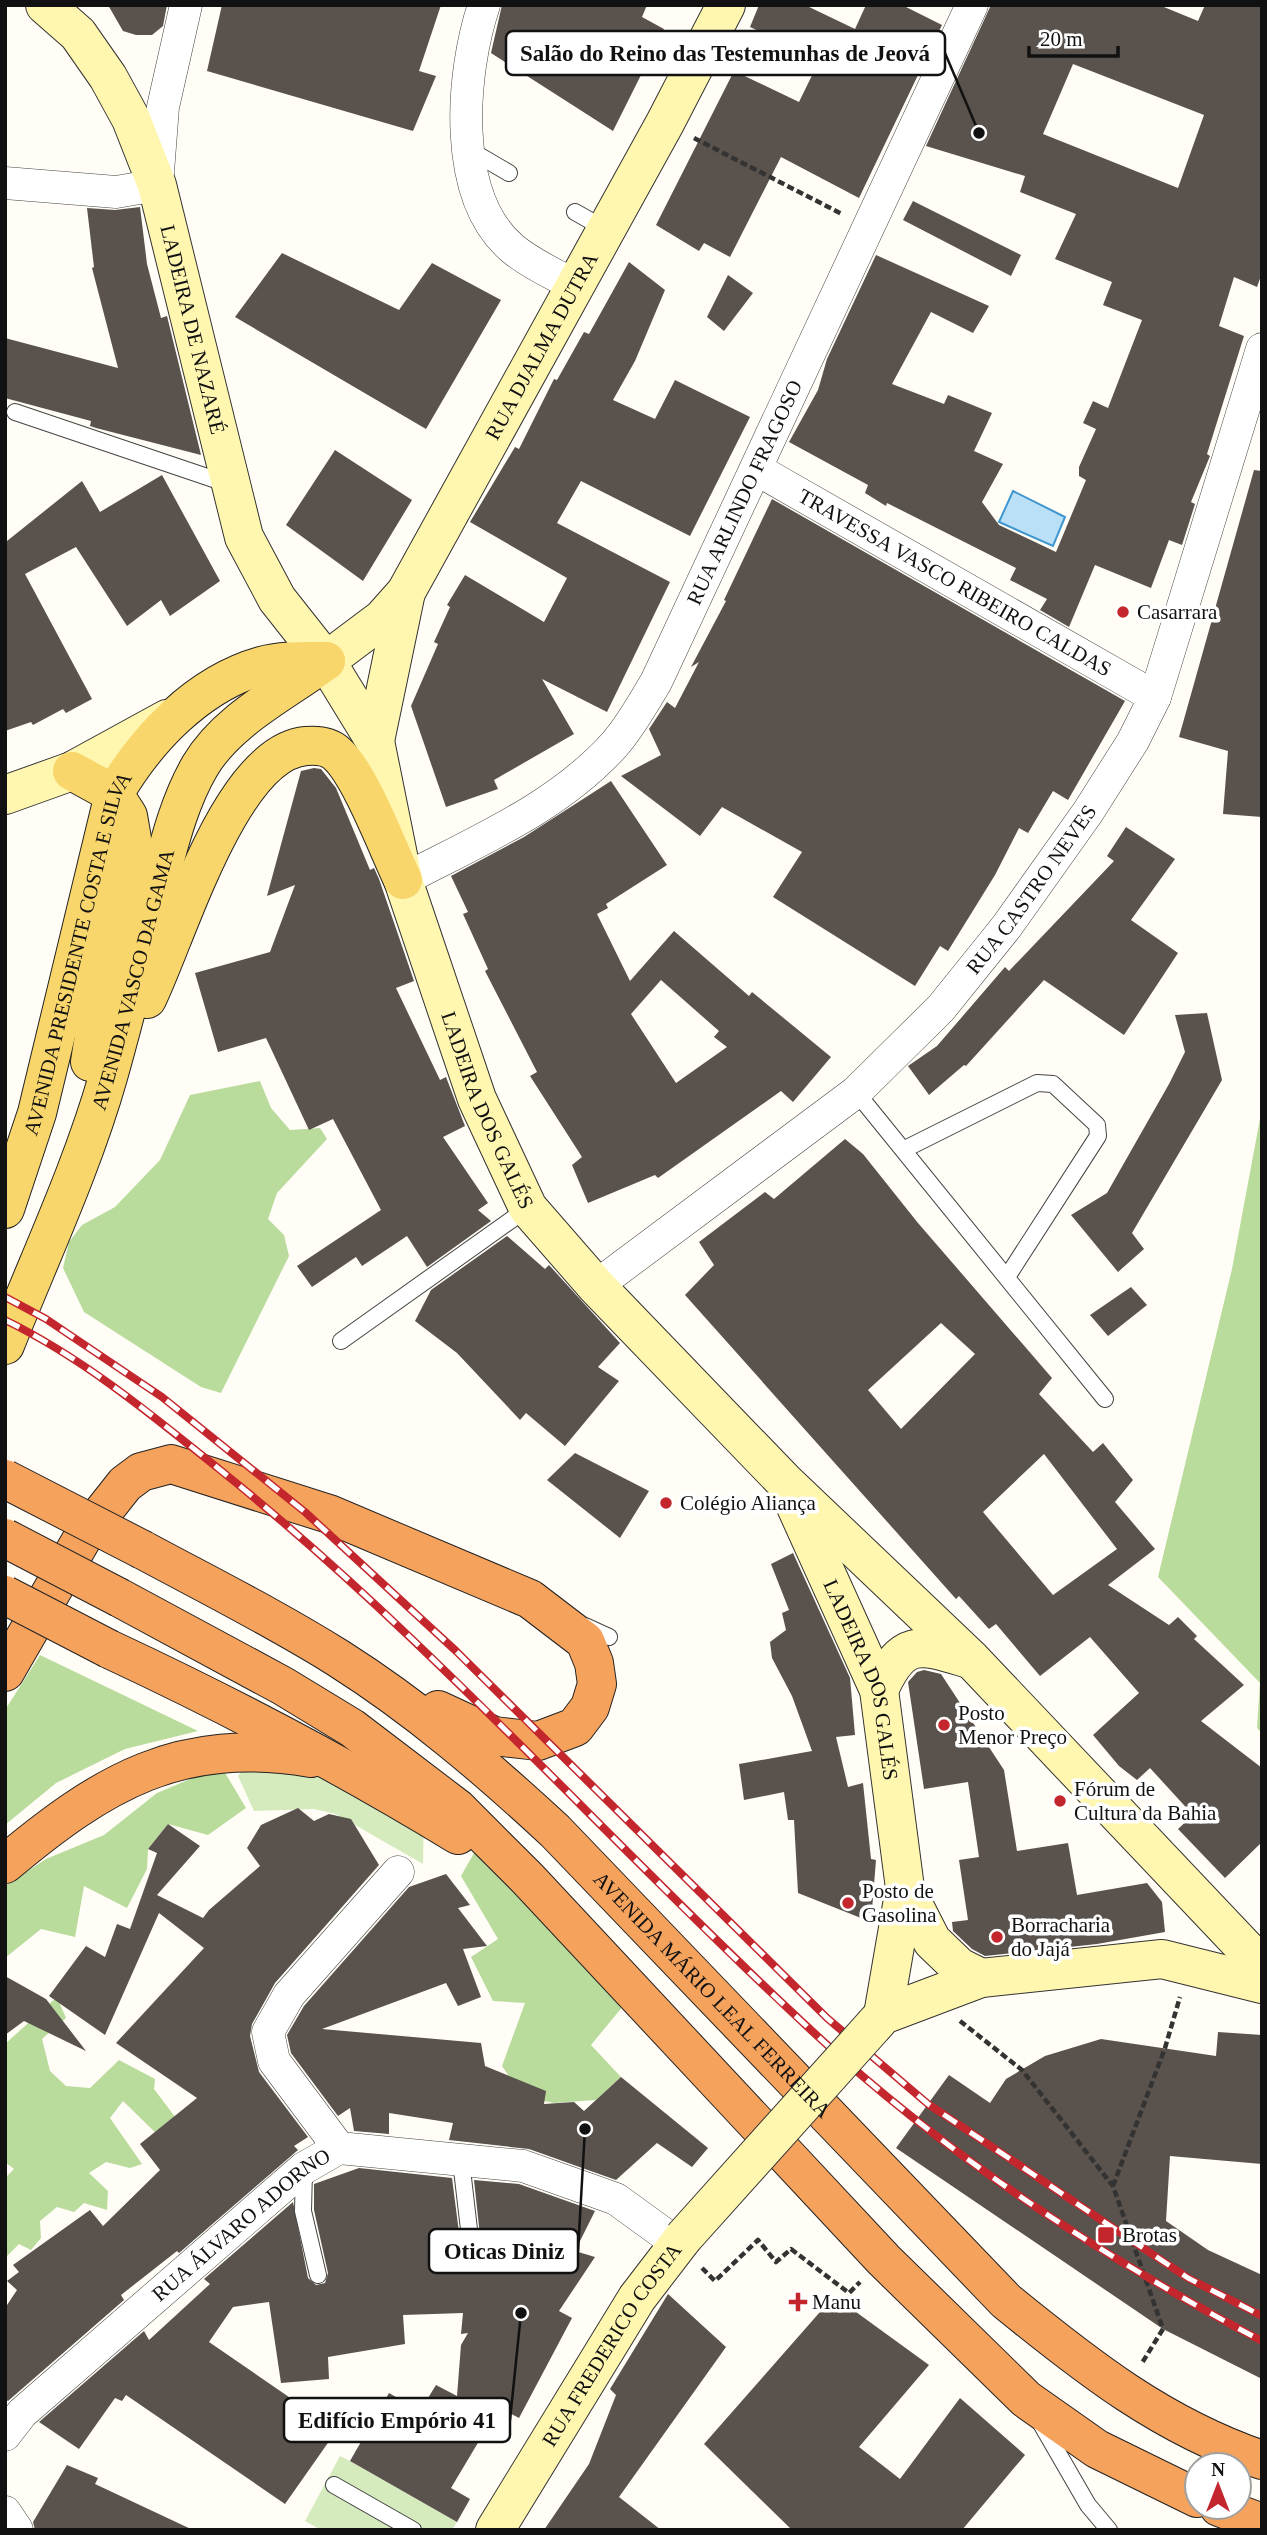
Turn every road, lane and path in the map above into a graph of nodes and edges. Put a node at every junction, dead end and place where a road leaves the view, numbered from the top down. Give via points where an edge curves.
1 (45, 5) edge
2 (186, 5) edge
3 (484, 5) edge
4 (726, 5) edge
5 (972, 5) edge
6 (665, 123) junction
7 (468, 149) junction
8 (509, 173) dead end
9 (5, 183) edge
10 (157, 185) junction
11 (809, 197) dead end
12 (574, 285) junction
13 (1262, 349) edge
14 (15, 412) dead end
15 (756, 469) junction
16 (230, 484) junction
17 (405, 592) junction
18 (326, 661) junction
19 (1155, 697) junction
20 (178, 713) junction
21 (375, 741) junction
22 (72, 771) junction
23 (114, 794) junction
24 (5, 795) edge
25 (403, 880) junction
26 (107, 1079) junction
27 (856, 1092) junction
28 (903, 1150) junction
29 (76, 1169) junction
30 (528, 1208) junction
31 (5, 1209) edge
32 (1007, 1277) junction
33 (596, 1286) junction
34 (341, 1341) dead end
35 (5, 1345) edge
36 (1105, 1399) dead end
37 (5, 1479) edge
38 (785, 1481) junction
39 (5, 1538) edge
40 (5, 1595) edge
41 (530, 1599) junction
42 (609, 1637) dead end
43 (338, 1658) junction
44 (971, 1659) junction
45 (5, 1672) edge
46 (879, 1689) junction
47 (333, 1762) junction
48 (5, 1864) edge
49 (398, 1872) dead end
50 (528, 1879) junction
51 (905, 1888) junction
52 (1198, 1900) junction
53 (1175, 1962) junction
54 (1262, 1966) edge
55 (981, 1978) junction
56 (1262, 1984) edge
57 (929, 1996) junction
58 (879, 2020) junction
59 (339, 2148) junction
60 (461, 2161) junction
61 (304, 2168) junction
62 (1113, 2186) junction
63 (680, 2241) junction
64 (472, 2255) dead end
65 (318, 2274) dead end
66 (715, 2281) dead end
67 (849, 2293) dead end
68 (1163, 2329) dead end
69 (1026, 2399) junction
70 (5, 2435) edge
71 (1262, 2460) edge
72 (334, 2485) dead end
73 (1183, 2491) edge
74 (5, 2512) edge
75 (17, 2530) edge
76 (414, 2530) edge
77 (495, 2530) edge
78 (1109, 2530) edge

1 - 10 main road, LADEIRA DE NAZARÉ via 78,34 108,77 131,119
2 - 10 street via 163,107
3 - 7 street via 466,84
4 - 6 main road, RUA DJALMA DUTRA
5 - 15 street, RUA ARLINDO FRAGOSO
6 - 11 path
6 - 12 main road, RUA DJALMA DUTRA via 590,220
7 - 8 lane
7 - 12 street via 492,225 514,249
9 - 10 street via 116,192
10 - 16 main road, LADEIRA DE NAZARÉ
12 - 17 main road, RUA DJALMA DUTRA
13 - 19 street, RUA CASTRO NEVES
14 - 16 lane
15 - 19 street, TRAVESSA VASCO RIBEIRO CALDAS
15 - 25 street, RUA ARLINDO FRAGOSO via 656,682 614,744 566,789 529,814
16 - 18 main road, LADEIRA DE NAZARÉ via 244,537 263,577
17 - 18 main road, RUA DJALMA DUTRA via 382,619
17 - 21 main road
18 - 20 main road, AVENIDA PRESIDENTE COSTA E SILVA via 264,665 242,673
18 - 21 main road, LADEIRA DOS GALÉS
18 - 26 main road, AVENIDA VASCO DA GAMA via 251,714 201,764 168,849
19 - 27 street, RUA CASTRO NEVES via 1088,811 1007,926 941,1008
20 - 22 main road
20 - 23 main road, AVENIDA PRESIDENTE COSTA E SILVA via 146,744
21 - 25 main road, LADEIRA DOS GALÉS
22 - 23 main road
22 - 24 main road
23 - 29 main road via 128,816 132,839 105,965
23 - 31 main road, AVENIDA PRESIDENTE COSTA E SILVA via 37,1114
25 - 26 main road via 359,788 335,751 319,745 281,754 261,770 225,817 161,971
25 - 30 main road, LADEIRA DOS GALÉS via 477,1099
26 - 29 main road, AVENIDA VASCO DA GAMA
27 - 28 lane
27 - 33 street, RUA CASTRO NEVES
28 - 32 lane
28 - 32 lane via 1037,1083 1053,1084 1097,1125 1098,1136
29 - 35 main road, AVENIDA VASCO DA GAMA
30 - 33 main road, LADEIRA DOS GALÉS
30 - 34 lane
32 - 36 lane
33 - 38 main road, LADEIRA DOS GALÉS
37 - 43 highway, AVENIDA MÁRIO LEAL FERREIRA, bridge
38 - 44 main road, LADEIRA DOS GALÉS
38 - 46 main road, LADEIRA DOS GALÉS
39 - 50 highway, bridge via 250,1667 352,1728 457,1808
40 - 47 highway, bridge
41 - 42 lane
41 - 43 highway via 585,1641 597,1684 590,1707 575,1727 538,1741 494,1736
41 - 45 highway via 329,1514 171,1464 141,1472 116,1494 83,1537
43 - 71 highway, AVENIDA MÁRIO LEAL FERREIRA via 492,1772 555,1830 1006,2301 1086,2367 1154,2412
44 - 46 main road via 918,1646 902,1653
44 - 52 main road, LADEIRA DOS GALÉS
46 - 51 main road, LADEIRA DOS GALÉS
47 - 48 highway via 240,1752 152,1769 103,1790
47 - 50 highway
49 - 59 street via 289,1995 268,2032 274,2062
50 - 69 highway via 884,2260
51 - 55 main road via 932,1941 959,1967
51 - 58 main road
52 - 53 main road via 1195,1925
52 - 54 main road, LADEIRA DOS GALÉS
53 - 55 main road, RUA FREDERICO COSTA
53 - 56 main road, RUA FREDERICO COSTA
53 - 62 path via 1165,2048
55 - 57 main road, RUA FREDERICO COSTA
57 - 58 main road, RUA FREDERICO COSTA
57 - 62 path via 1022,2070
58 - 63 main road, RUA FREDERICO COSTA, bridge
59 - 60 street, RUA ÁLVARO ADORNO
59 - 61 street, RUA ÁLVARO ADORNO
60 - 63 street, RUA ÁLVARO ADORNO via 523,2166 592,2188
60 - 64 lane
61 - 65 lane via 303,2211
61 - 70 street, RUA ÁLVARO ADORNO via 22,2413
62 - 68 path
63 - 77 main road, RUA FREDERICO COSTA via 637,2298
66 - 67 path via 758,2240 776,2262 791,2249
69 - 73 highway via 1097,2449
69 - 78 lane via 1088,2505
72 - 76 lane
74 - 75 street

